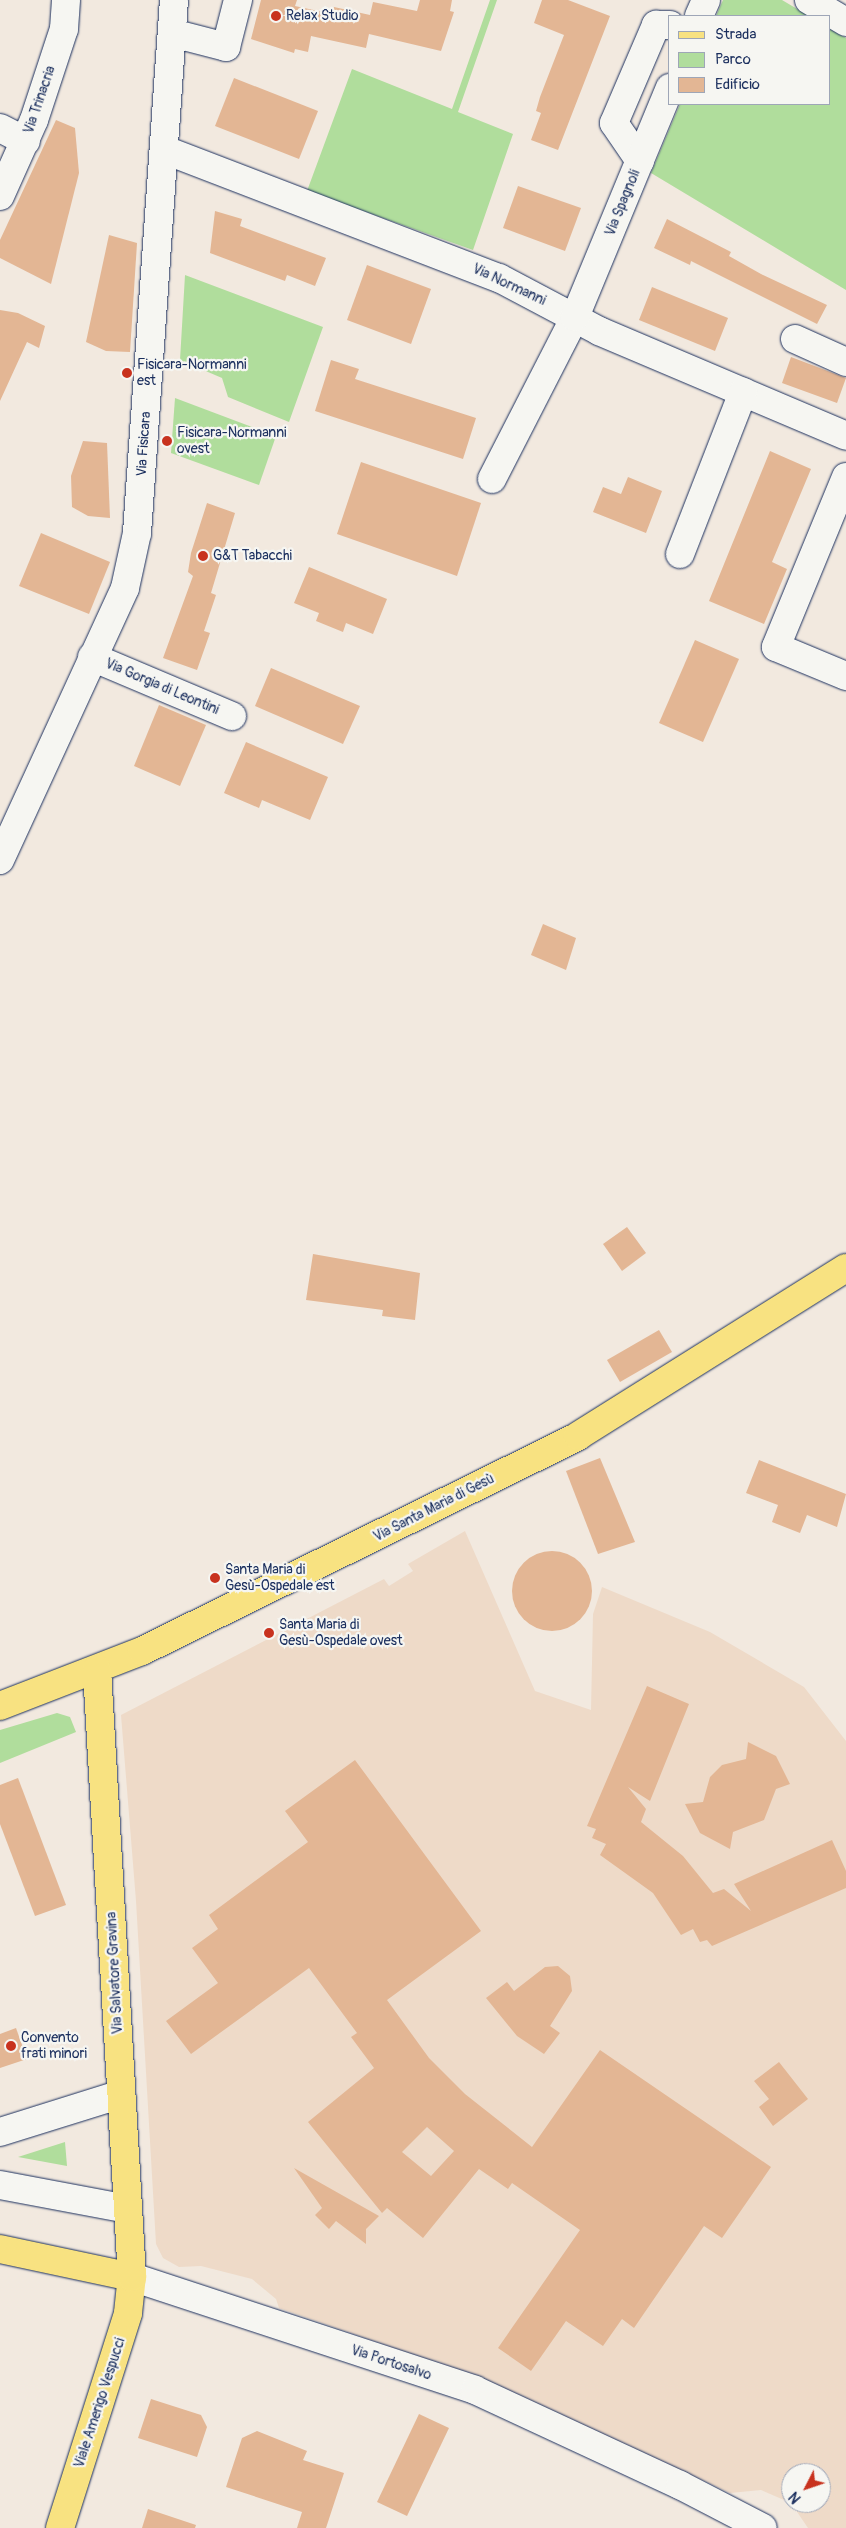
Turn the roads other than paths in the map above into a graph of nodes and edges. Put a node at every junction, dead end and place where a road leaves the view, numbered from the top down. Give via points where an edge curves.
1 (66, 0) edge
2 (174, 0) edge
3 (238, 0) edge
4 (706, 0) edge
5 (809, 0) edge
6 (699, 15) edge
7 (846, 22) edge
8 (668, 25) edge
9 (172, 33) junction
10 (668, 93) edge
11 (0, 128) edge
12 (26, 141) junction
13 (165, 150) junction
14 (640, 161) junction
15 (0, 196) edge
16 (575, 317) junction
17 (795, 340) dead end
18 (846, 362) edge
19 (743, 392) junction
20 (846, 436) edge
21 (846, 477) edge
22 (492, 479) dead end
23 (680, 554) dead end
24 (92, 657) junction
25 (846, 676) edge
26 (232, 716) dead end
27 (1, 852) edge
28 (846, 1268) edge
29 (97, 1670) junction
30 (0, 1706) edge
31 (121, 2094) junction
32 (0, 2132) edge
33 (0, 2185) edge
34 (128, 2209) junction
35 (0, 2249) edge
36 (132, 2277) junction
37 (60, 2528) edge
38 (763, 2528) edge

1 - 12 street, Via Trinacria via 64,29
2 - 9 street, Via Fisicara
3 - 9 street via 226,47
4 - 6 street
5 - 7 street
8 - 14 street via 656,25 614,123
9 - 13 street, Via Fisicara
10 - 14 street, Via Spagnoli
11 - 12 street
12 - 15 street, Via Trinacria
13 - 16 street, Via Normanni via 499,278
13 - 24 street, Via Fisicara via 137,533 125,588
14 - 16 street, Via Spagnoli
16 - 19 street, Via Normanni
16 - 22 street, Via Spagnoli
17 - 18 street
19 - 20 street, Via Normanni
19 - 23 street
21 - 25 street via 776,647
24 - 26 street, Via Gorgia di Leontini
24 - 27 street, Via Fisicara
28 - 29 main road, Via Santa Maria di Gesù via 578,1436
29 - 30 main road, Via Santa Maria di Gesù
29 - 31 main road, Via Salvatore Gravina
31 - 32 street
31 - 34 main road, Via Salvatore Gravina
33 - 34 street
34 - 36 main road, Via Salvatore Gravina
35 - 36 main road, Via Portosalvo
36 - 37 main road, Viale Amerigo Vespucci via 128,2314
36 - 38 street, Via Portosalvo via 475,2390 680,2485

